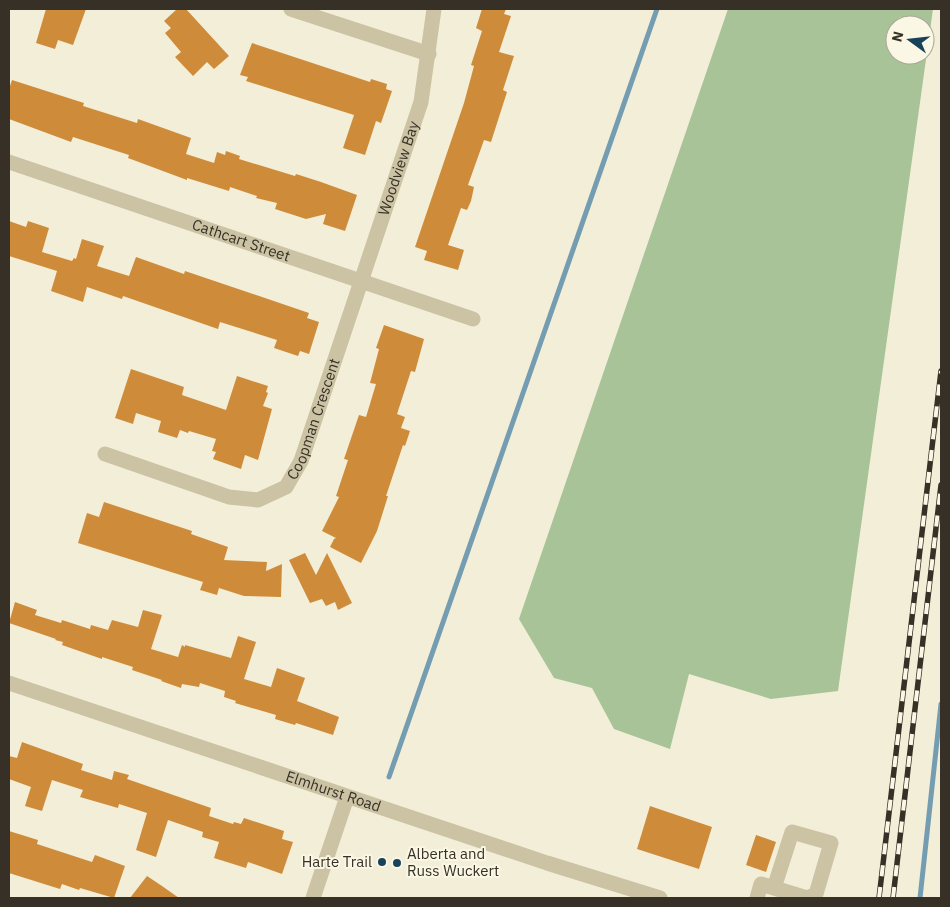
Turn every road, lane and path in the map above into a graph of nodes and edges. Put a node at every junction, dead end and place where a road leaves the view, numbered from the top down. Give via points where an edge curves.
1 (291, 9) edge
2 (434, 9) edge
3 (429, 54) junction
4 (9, 162) edge
5 (361, 282) junction
6 (473, 319) dead end
7 (106, 454) dead end
8 (9, 683) edge
9 (347, 797) junction
10 (774, 888) junction
11 (313, 898) edge
12 (660, 898) edge
13 (757, 898) edge

1 - 3 street
2 - 3 street, Woodview Bay
3 - 5 street, Woodview Bay via 421,102
4 - 5 street, Cathcart Street
5 - 6 street, Cathcart Street
5 - 7 street, Coopman Crescent via 301,462 286,487 258,500 229,497
8 - 9 street, Elmhurst Road
9 - 11 street
9 - 12 street, Elmhurst Road
10 - 10 street via 807,898 816,894 831,843 792,832
10 - 13 street via 761,884

